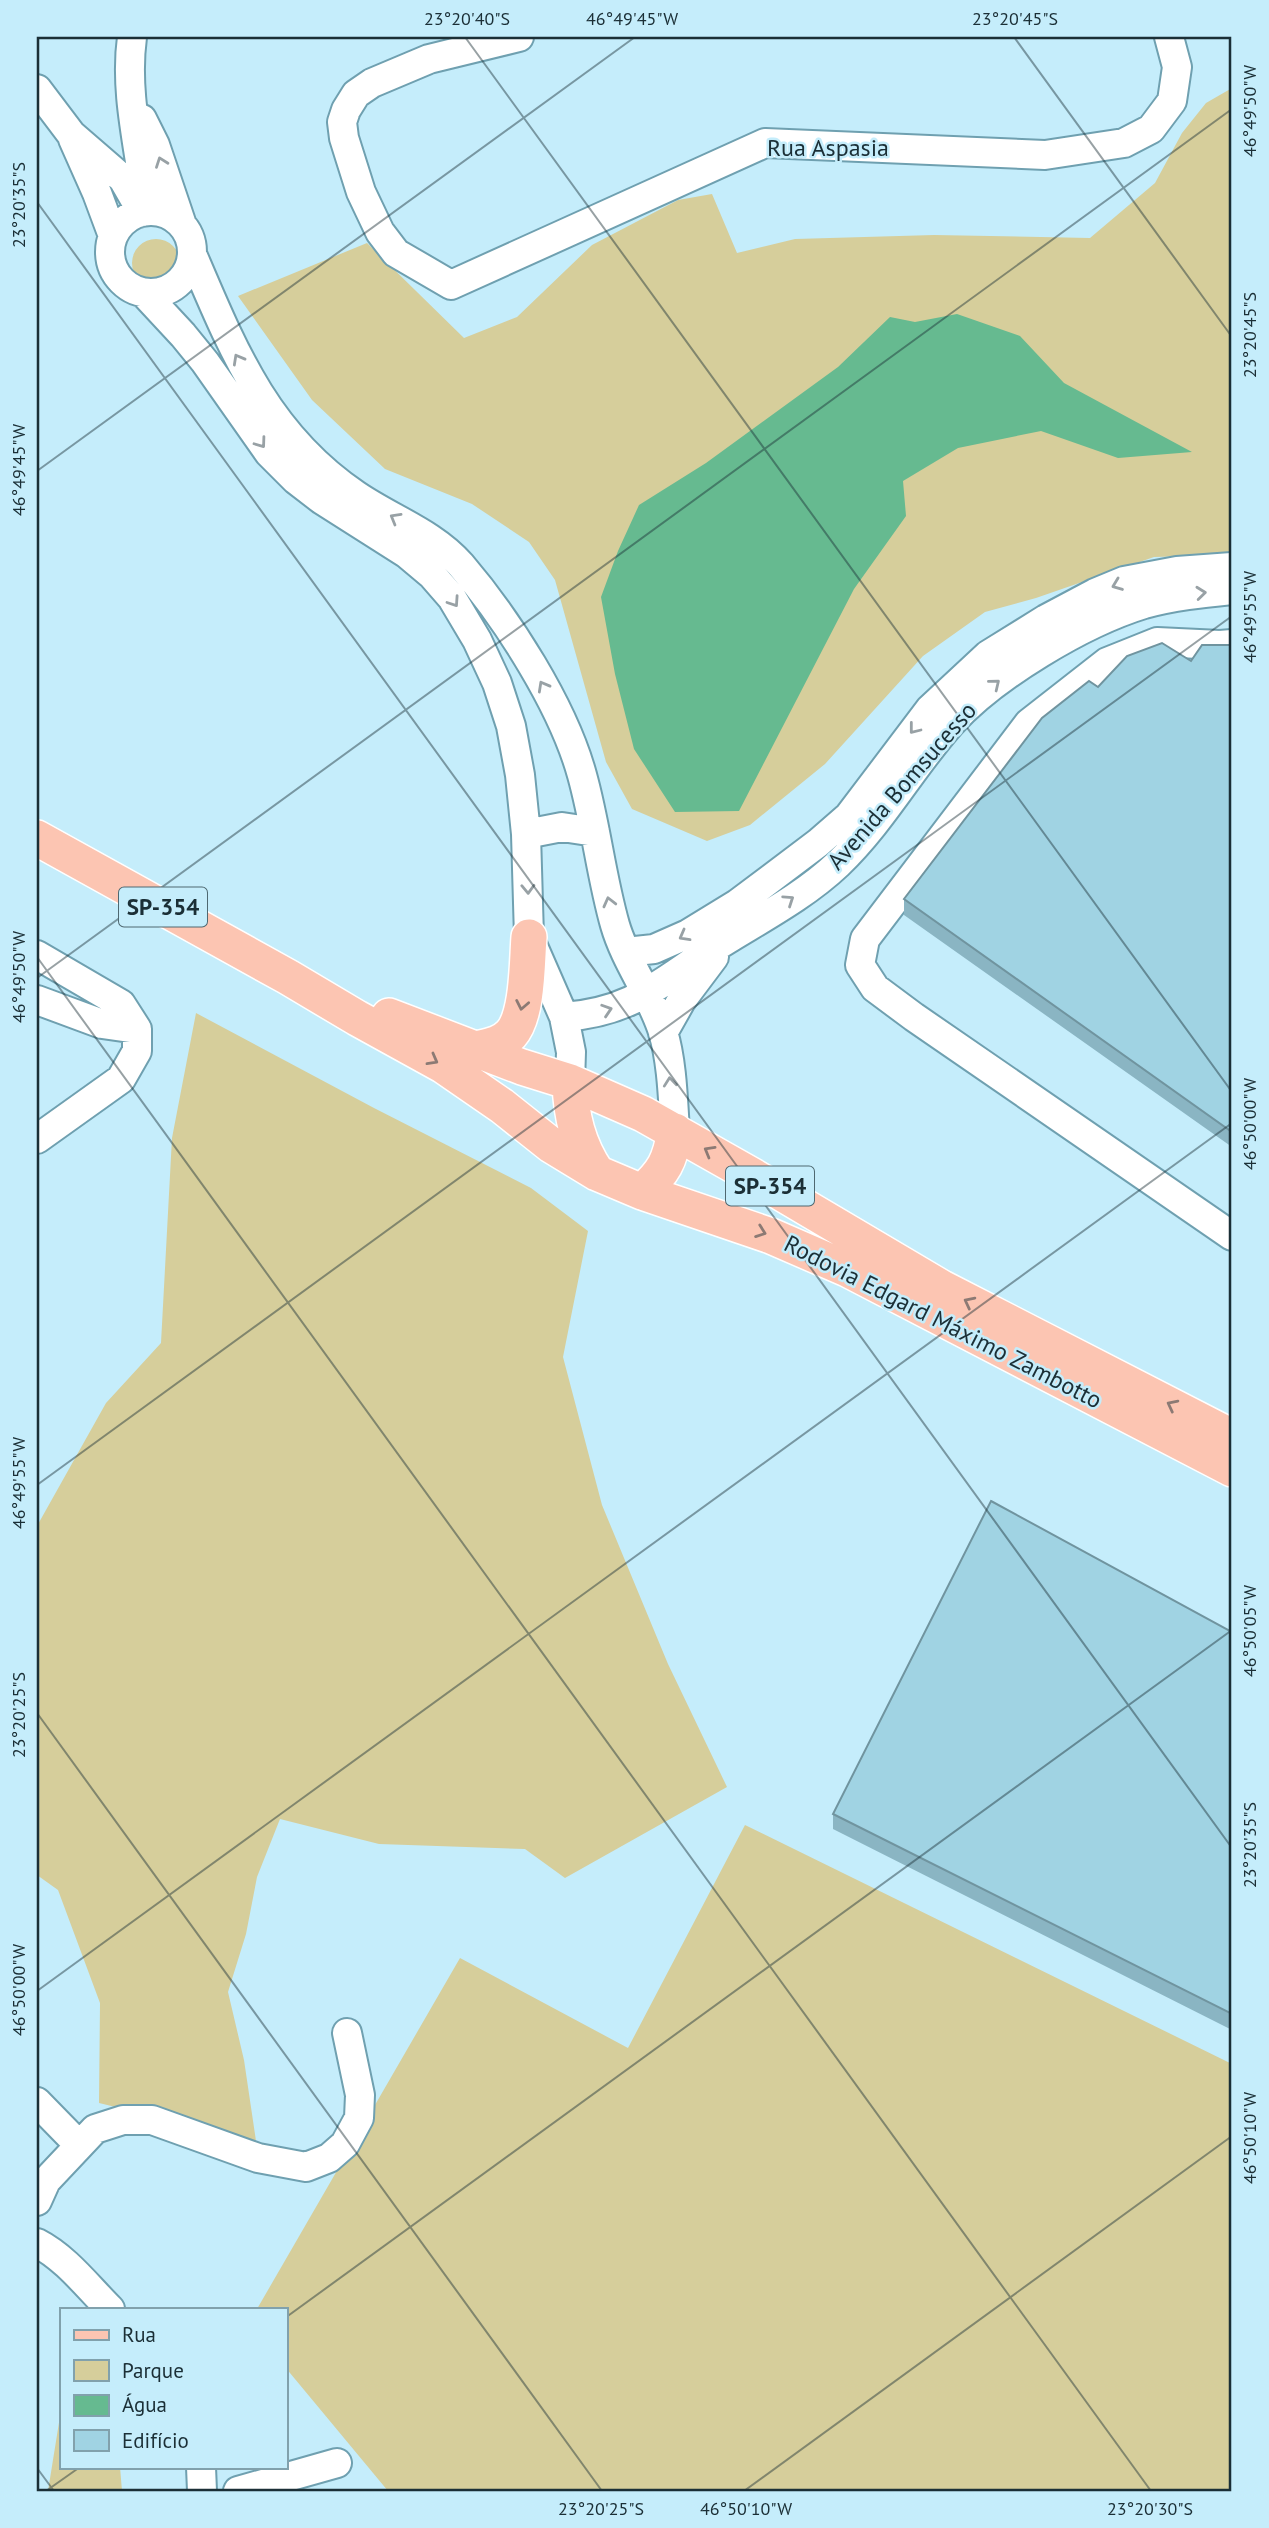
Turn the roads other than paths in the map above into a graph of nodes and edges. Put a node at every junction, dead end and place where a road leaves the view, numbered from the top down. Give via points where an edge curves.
1 (132, 37) edge
2 (519, 37) edge
3 (1169, 37) edge
4 (426, 48) edge
5 (37, 89) edge
6 (132, 102) junction
7 (71, 134) junction
8 (144, 211) junction
9 (182, 225) junction
10 (113, 236) junction
11 (192, 254) junction
12 (144, 293) junction
13 (1232, 566) edge
14 (1232, 590) edge
15 (1232, 644) edge
16 (595, 832) junction
17 (526, 834) junction
18 (37, 838) edge
19 (731, 936) junction
20 (529, 937) junction
21 (626, 952) junction
22 (37, 955) edge
23 (289, 977) junction
24 (647, 993) junction
25 (37, 1000) edge
26 (564, 1017) junction
27 (137, 1029) junction
28 (663, 1033) junction
29 (476, 1049) junction
30 (570, 1082) junction
31 (675, 1131) junction
32 (37, 1139) edge
33 (597, 1173) junction
34 (642, 1192) junction
35 (1232, 1236) edge
36 (1232, 1437) edge
37 (1232, 1469) edge
38 (347, 2033) dead end
39 (37, 2102) edge
40 (79, 2145) junction
41 (37, 2200) edge
42 (37, 2243) edge
43 (109, 2308) edge
44 (337, 2463) dead end
45 (201, 2468) edge
46 (202, 2491) edge
47 (238, 2491) edge

1 - 6 street
2 - 4 street
3 - 4 street, Rua Aspasia via 1177,67 1172,101 1151,129 1124,144 1045,155 765,143 451,285 396,253 380,232 362,192 342,122 356,94
5 - 7 street
6 - 8 street
9 -> 6 street via 155,145
7 - 8 street via 123,179
7 - 10 street
8 - 9 street via 160,212
8 - 10 street via 119,225
9 - 11 street
10 - 12 street via 110,260 114,272 122,282
11 - 12 street via 177,285
16 -> 11 street via 568,737 545,689 489,600 439,543 357,496 287,433 233,350
12 -> 17 street via 205,362 268,453 322,500 407,554 452,598 497,682 511,726
13 -> 21 street, Avenida Bomsucesso via 1124,581 1046,619 988,655 930,709 849,816 818,843 737,904 668,945
19 -> 14 street, Avenida Bomsucesso via 837,865 952,723 1013,670 1102,621 1142,605
15 - 35 street via 1157,642 1107,662 1029,723 865,939 860,965 875,988 914,1017
16 - 17 street via 562,827
21 -> 16 street via 611,908
17 -> 20 street
18 - 23 main road, Rodovia Edgard Máximo Zambotto / SP-354
19 - 24 street, Avenida Bomsucesso
19 - 28 street via 695,981
20 - 26 street
20 -> 29 main road via 516,1027 499,1043
21 - 24 street
22 - 27 street via 121,1004
23 - 29 main road, Rodovia Edgard Máximo Zambotto / SP-354
23 -> 33 main road, Rodovia Edgard Máximo Zambotto / SP-354 via 472,1084 551,1145
26 -> 24 street, Avenida Bomsucesso via 606,1012
24 - 28 street
25 - 27 street via 102,1024
26 - 30 street
27 - 32 street via 137,1051 121,1079
31 -> 28 street
29 - 30 main road, Rodovia Edgard Máximo Zambotto / SP-354
30 - 31 main road, Rodovia Edgard Máximo Zambotto / SP-354
30 - 33 main road via 577,1135
31 - 34 main road via 665,1168
36 -> 31 main road, Rodovia Edgard Máximo Zambotto / SP-354 via 942,1288
33 - 34 main road, Rodovia Edgard Máximo Zambotto / SP-354
34 -> 37 main road, Rodovia Edgard Máximo Zambotto / SP-354 via 772,1236 848,1269
38 - 40 street via 360,2095 359,2118 345,2144 329,2158 306,2168 268,2160 152,2120 123,2120 95,2129
39 - 40 street
40 - 41 street via 46,2180
42 - 43 street via 58,2257
44 - 47 street
45 - 46 street

